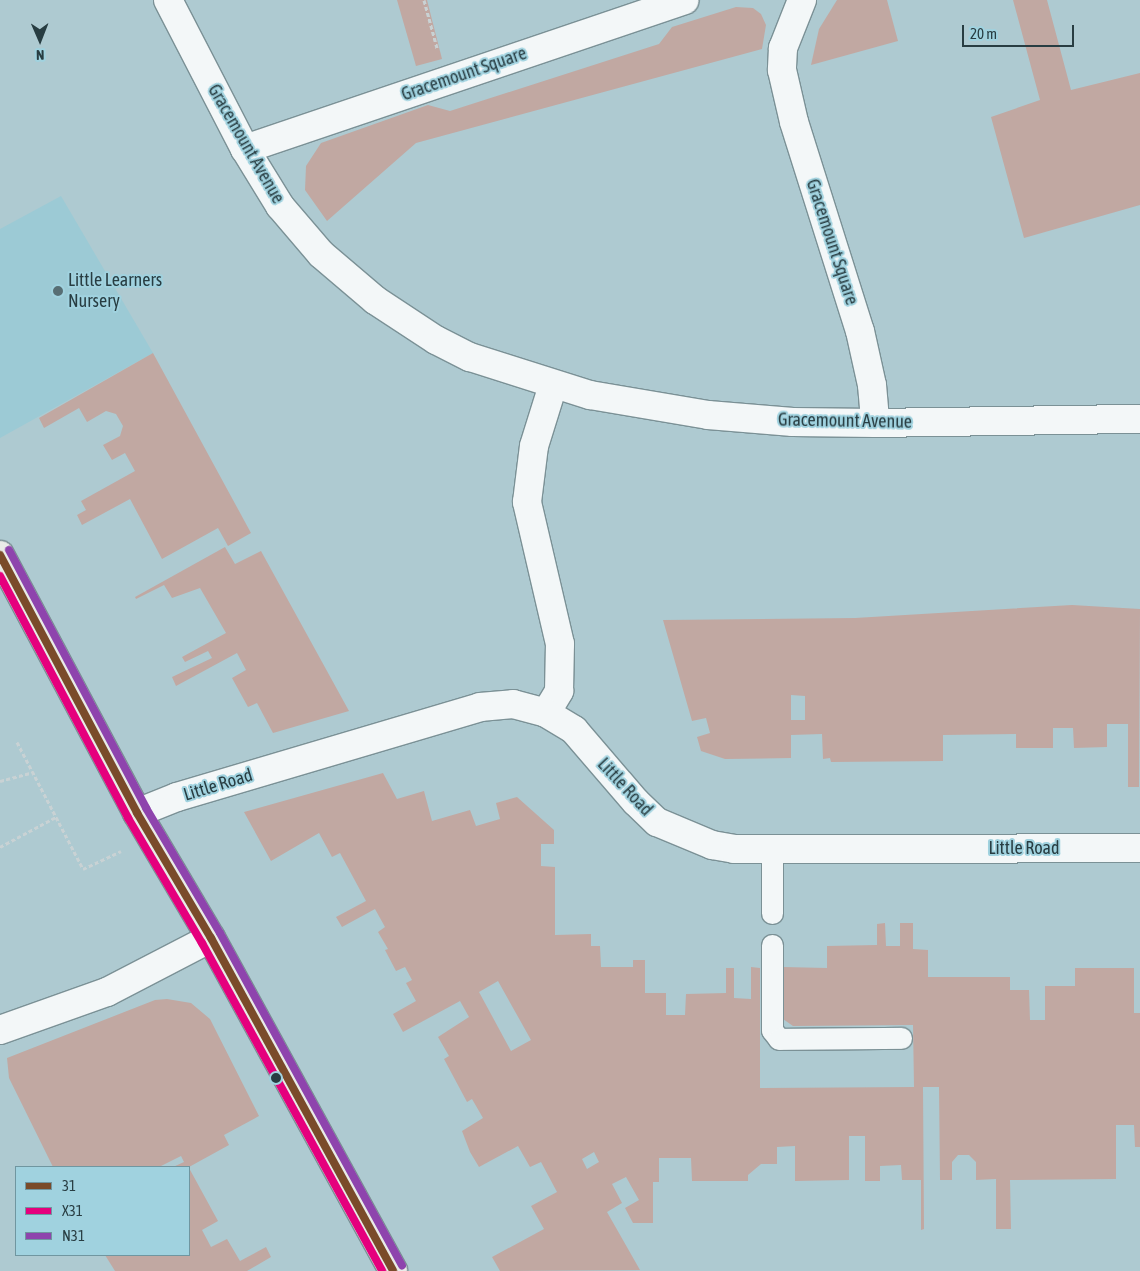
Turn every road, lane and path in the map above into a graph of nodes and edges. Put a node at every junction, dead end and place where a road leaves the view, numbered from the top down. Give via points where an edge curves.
1 (168, 0) edge
2 (424, 0) edge
3 (684, 0) edge
4 (798, 2) edge
5 (445, 80) junction
6 (245, 149) junction
7 (554, 385) junction
8 (1140, 419) edge
9 (875, 423) junction
10 (0, 555) edge
11 (546, 713) junction
12 (17, 742) dead end
13 (33, 772) junction
14 (0, 781) edge
15 (56, 817) junction
16 (144, 824) junction
17 (0, 847) edge
18 (1140, 848) edge
19 (772, 849) junction
20 (772, 913) dead end
21 (211, 938) junction
22 (772, 946) dead end
23 (0, 1030) edge
24 (901, 1038) dead end
25 (393, 1271) edge

1 - 6 street, Gracemount Avenue
2 - 5 path
3 - 5 street, Gracemount Square
4 - 9 street, Gracemount Square via 783,48 782,70 794,122 860,331 872,385
5 - 6 street, Gracemount Square
6 - 7 street, Gracemount Avenue via 280,206 321,254 375,300 436,340 470,357
7 - 9 street, Gracemount Avenue via 634,405 708,415 793,422
7 - 11 street via 534,446 527,502 560,644 559,691
8 - 9 street, Gracemount Avenue
10 - 16 street
11 - 16 street, Little Road via 513,704 480,707 177,798
11 - 19 street, Little Road via 574,730 636,802 658,822 712,845
12 - 13 path
13 - 14 path
13 - 15 path
15 - 16 path via 84,870
15 - 17 path
16 - 21 street
18 - 19 street, Little Road
19 - 20 lane
21 - 23 street via 107,992
21 - 25 street
22 - 24 lane via 772,1030 779,1039

